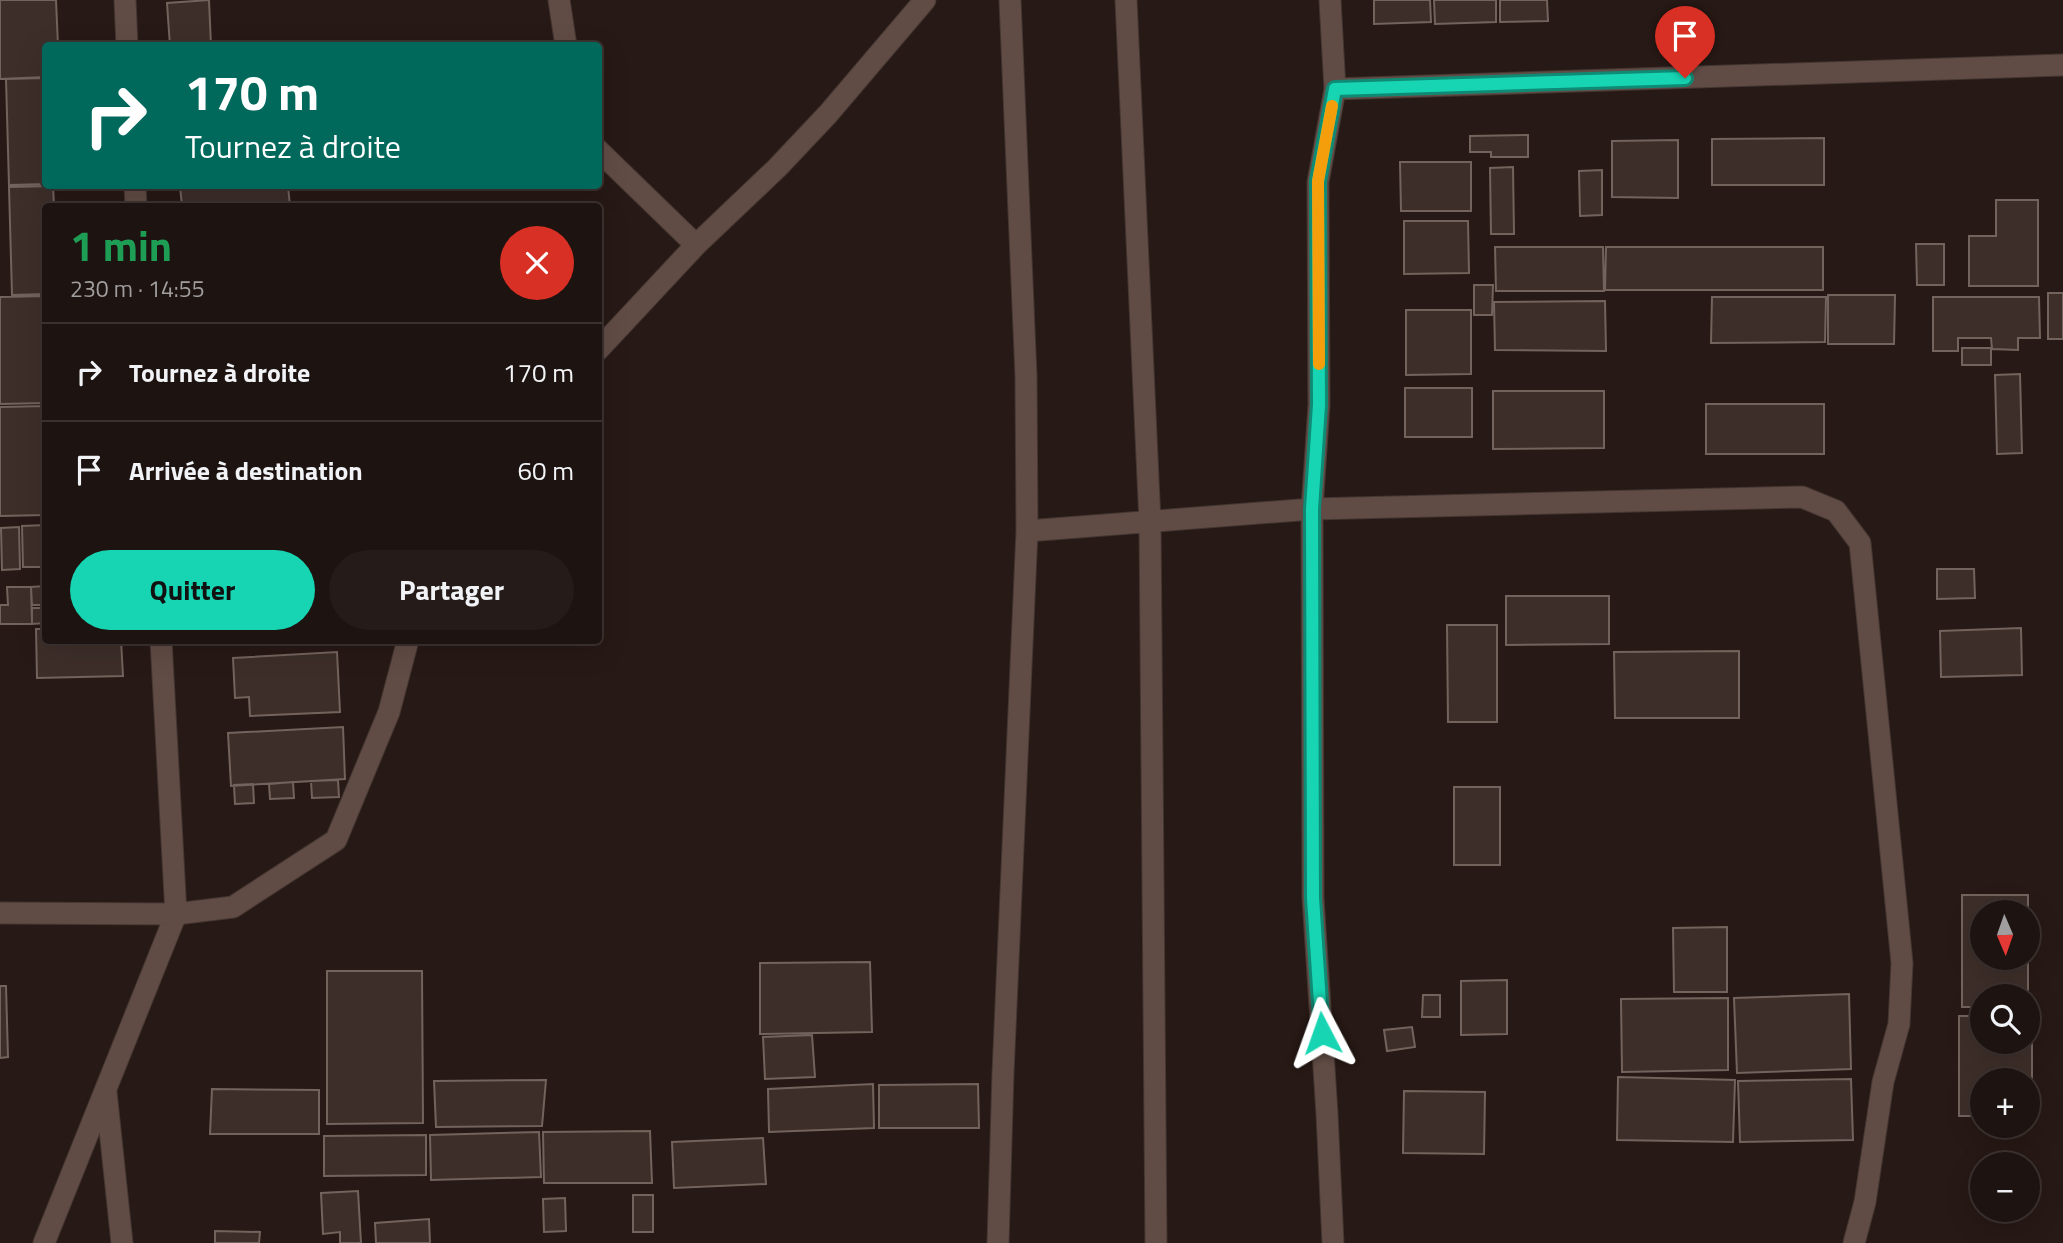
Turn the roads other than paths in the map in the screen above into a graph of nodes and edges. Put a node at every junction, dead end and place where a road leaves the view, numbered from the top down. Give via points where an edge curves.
1 (125, 0) edge
2 (559, 0) edge
3 (925, 0) edge
4 (1010, 0) edge
5 (1126, 0) edge
6 (1330, 0) edge
7 (127, 42) edge
8 (565, 42) edge
9 (2063, 65) edge
10 (1335, 89) junction
11 (602, 154) edge
12 (696, 245) junction
13 (602, 346) edge
14 (1312, 509) junction
15 (1150, 522) junction
16 (1027, 531) junction
17 (161, 644) edge
18 (407, 644) edge
19 (0, 913) edge
20 (176, 914) junction
21 (106, 1090) junction
22 (44, 1243) edge
23 (122, 1243) edge
24 (998, 1243) edge
25 (1156, 1243) edge
26 (1333, 1243) edge
27 (1854, 1243) edge

1 - 7 street
2 - 8 street
3 - 12 street via 786,159
4 - 16 street via 1026,376
5 - 15 street
6 - 10 street
9 - 10 street
10 - 14 street via 1318,181 1319,405
11 - 12 street
12 - 13 street
14 - 15 street
14 - 26 street via 1313,898
14 - 27 street via 1802,498 1836,512 1860,543 1902,963 1899,1024 1883,1082 1865,1202
15 - 16 street
15 - 25 street
16 - 24 street
17 - 20 street
18 - 20 street via 389,712 336,839 233,907
19 - 20 street
20 - 21 street
21 - 22 street
21 - 23 street

